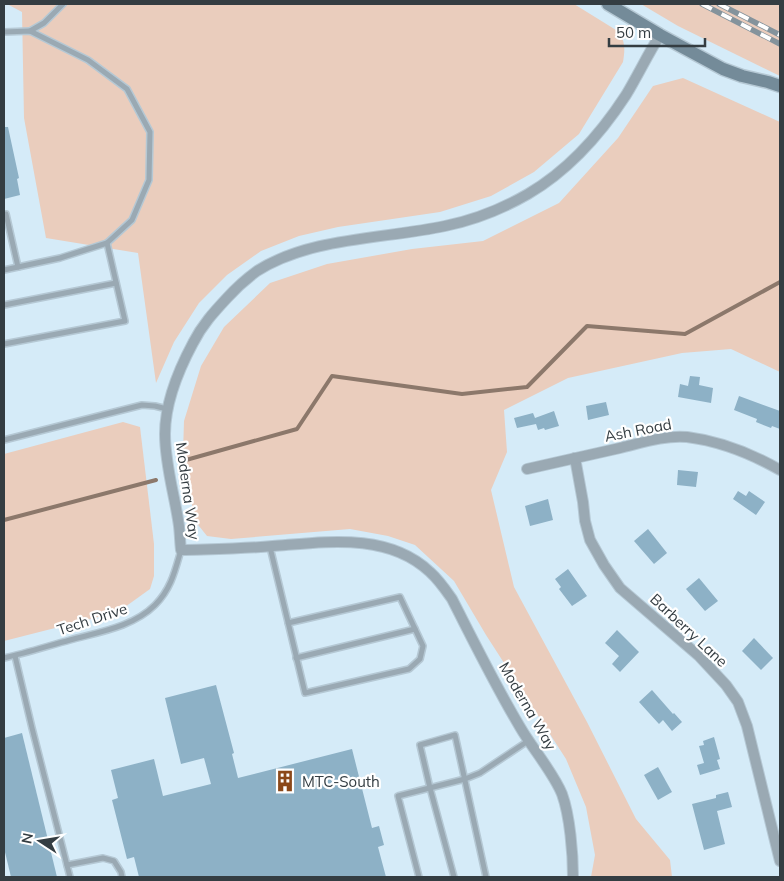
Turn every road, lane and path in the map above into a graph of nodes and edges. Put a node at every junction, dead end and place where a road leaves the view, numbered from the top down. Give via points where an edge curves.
1 (63, 4) edge
2 (608, 4) edge
3 (30, 31) junction
4 (4, 32) edge
5 (660, 35) junction
6 (780, 86) edge
7 (6, 214) dead end
8 (107, 243) junction
9 (18, 267) junction
10 (4, 270) edge
11 (116, 283) junction
12 (4, 305) edge
13 (4, 344) edge
14 (168, 409) junction
15 (4, 440) edge
16 (575, 458) junction
17 (527, 469) dead end
18 (780, 470) edge
19 (270, 547) junction
20 (181, 550) junction
21 (288, 623) junction
22 (415, 629) junction
23 (15, 656) junction
24 (4, 658) edge
25 (296, 658) junction
26 (528, 741) junction
27 (465, 778) junction
28 (430, 788) junction
29 (780, 861) edge
30 (67, 865) junction
31 (70, 877) edge
32 (122, 877) edge
33 (419, 877) edge
34 (454, 877) edge
35 (486, 877) edge
36 (573, 877) edge

1 - 3 lane via 44,23
2 - 5 main road
3 - 4 lane
3 - 8 lane via 88,60 127,89 150,132 149,180 132,220
5 - 6 main road via 723,69
5 - 14 street, Moderna Way via 627,92 596,136 572,162 527,195 496,211 446,226 303,251 270,264 247,279 198,332 174,384
7 - 9 lane
8 - 9 lane
8 - 11 lane
9 - 10 lane
11 - 12 lane
11 - 13 lane via 125,320
14 - 15 lane via 142,405
14 - 20 street, Moderna Way via 165,434 167,461
16 - 17 street, Ash Road
16 - 18 street, Ash Road via 669,437 686,437 739,450
16 - 29 street, Barberry Lane via 590,540 604,565 620,588 700,656 738,702 747,726
19 - 20 street, Moderna Way
19 - 21 lane
19 - 26 street, Moderna Way via 318,543 372,544 403,554 429,571 452,599
20 - 23 lane, Tech Drive via 173,579 155,604 143,614 113,628
21 - 22 lane via 400,597
21 - 25 lane
22 - 25 lane
22 - 25 lane via 423,646 420,659 410,669 306,694
23 - 24 lane, Tech Drive
23 - 30 lane
26 - 27 lane via 480,773
26 - 36 street, Moderna Way via 563,796 568,816
27 - 28 lane
27 - 28 lane via 455,735 420,745
27 - 35 lane
28 - 33 lane via 398,796
28 - 34 lane
30 - 31 lane
30 - 32 lane via 103,858 114,861

